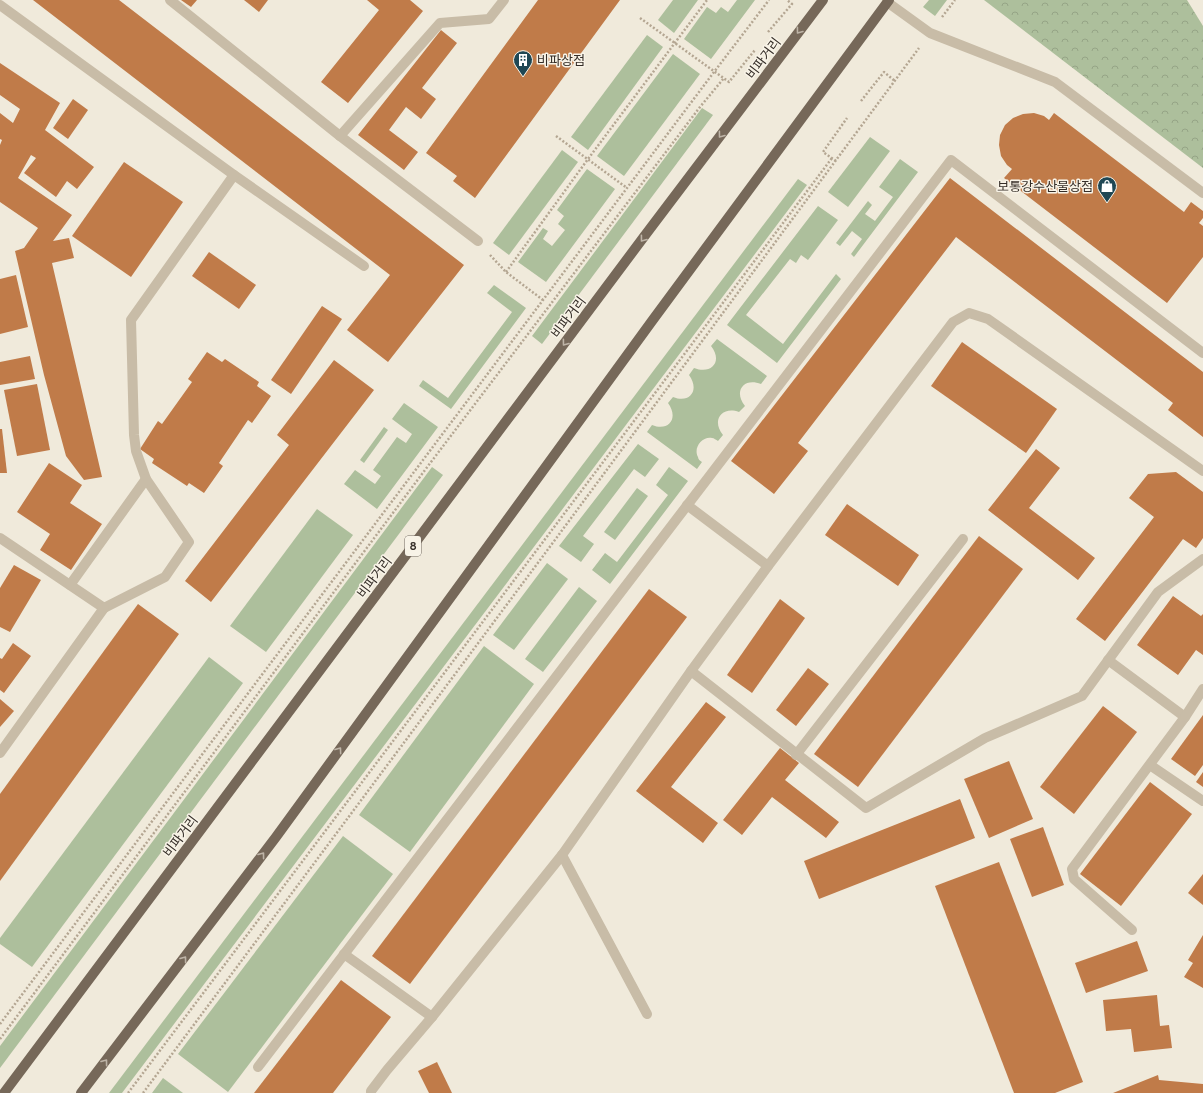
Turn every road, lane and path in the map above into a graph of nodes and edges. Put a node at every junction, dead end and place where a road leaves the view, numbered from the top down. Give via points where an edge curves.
1 (170, 0) edge
2 (504, 0) edge
3 (707, 0) edge
4 (769, 0) edge
5 (787, 0) edge
6 (823, 0) edge
7 (955, 0) edge
8 (888, 1) edge
9 (0, 5) edge
10 (640, 18) dead end
11 (768, 32) dead end
12 (930, 33) junction
13 (675, 43) junction
14 (755, 50) dead end
15 (714, 72) junction
16 (724, 78) junction
17 (895, 81) junction
18 (861, 101) dead end
19 (848, 118) dead end
20 (340, 136) junction
21 (556, 136) dead end
22 (832, 158) junction
23 (588, 159) junction
24 (836, 161) junction
25 (234, 175) junction
26 (627, 188) junction
27 (1203, 193) edge
28 (478, 242) joint
29 (364, 266) dead end
30 (506, 272) junction
31 (543, 300) junction
32 (1203, 353) edge
33 (1203, 471) edge
34 (146, 479) junction
35 (687, 505) junction
36 (0, 538) edge
37 (963, 539) dead end
38 (1203, 559) edge
39 (768, 566) junction
40 (70, 585) junction
41 (104, 608) junction
42 (1108, 660) junction
43 (691, 671) junction
44 (1203, 688) edge
45 (1186, 717) junction
46 (0, 753) edge
47 (796, 755) junction
48 (1150, 765) junction
49 (1203, 802) edge
50 (562, 855) junction
51 (1132, 930) dead end
52 (344, 954) junction
53 (647, 1014) dead end
54 (432, 1016) junction
55 (0, 1024) edge
56 (0, 1040) edge
57 (258, 1067) dead end
58 (4, 1093) edge
59 (81, 1093) edge
60 (128, 1093) edge
61 (143, 1093) edge
62 (371, 1093) edge

1 - 20 street
2 - 20 street via 489,20 440,23
3 - 13 path
4 - 15 path
5 - 11 path via 792,4
6 -> 58 main road, 비파거리 / 8
7 - 12 path
8 - 12 street
59 -> 8 main road via 276,837
9 - 25 street
10 - 13 path
12 - 17 path
12 - 27 street via 1055,82
13 - 15 path
13 - 23 path
14 - 16 path via 730,82
15 - 16 path
15 - 26 path
16 - 56 path via 428,466
17 - 18 path via 884,72
17 - 24 path
19 - 22 path via 823,152
20 - 28 street
21 - 23 path
22 - 24 path
22 - 60 path
23 - 26 path
23 - 30 path
24 - 61 path
25 - 29 street
25 - 34 street via 131,320 134,435 136,451
26 - 31 path
28 - 30 path
30 - 31 path
31 - 55 path
32 - 35 street via 951,160
33 - 39 street via 988,319 969,313 953,322
34 - 40 street
34 - 41 street via 189,542 165,576
35 - 39 street
35 - 52 street
36 - 40 street
37 - 47 street
38 - 42 street via 1158,592
39 - 43 street
40 - 41 street
41 - 46 street
42 - 45 street
42 - 47 street via 1082,696 985,738 866,808
43 - 47 street
43 - 50 street
44 - 45 street
45 - 48 street
48 - 49 street
48 - 51 street via 1072,869 1074,879
50 - 53 street
50 - 54 street
52 - 54 street
52 - 57 street
54 - 62 street

